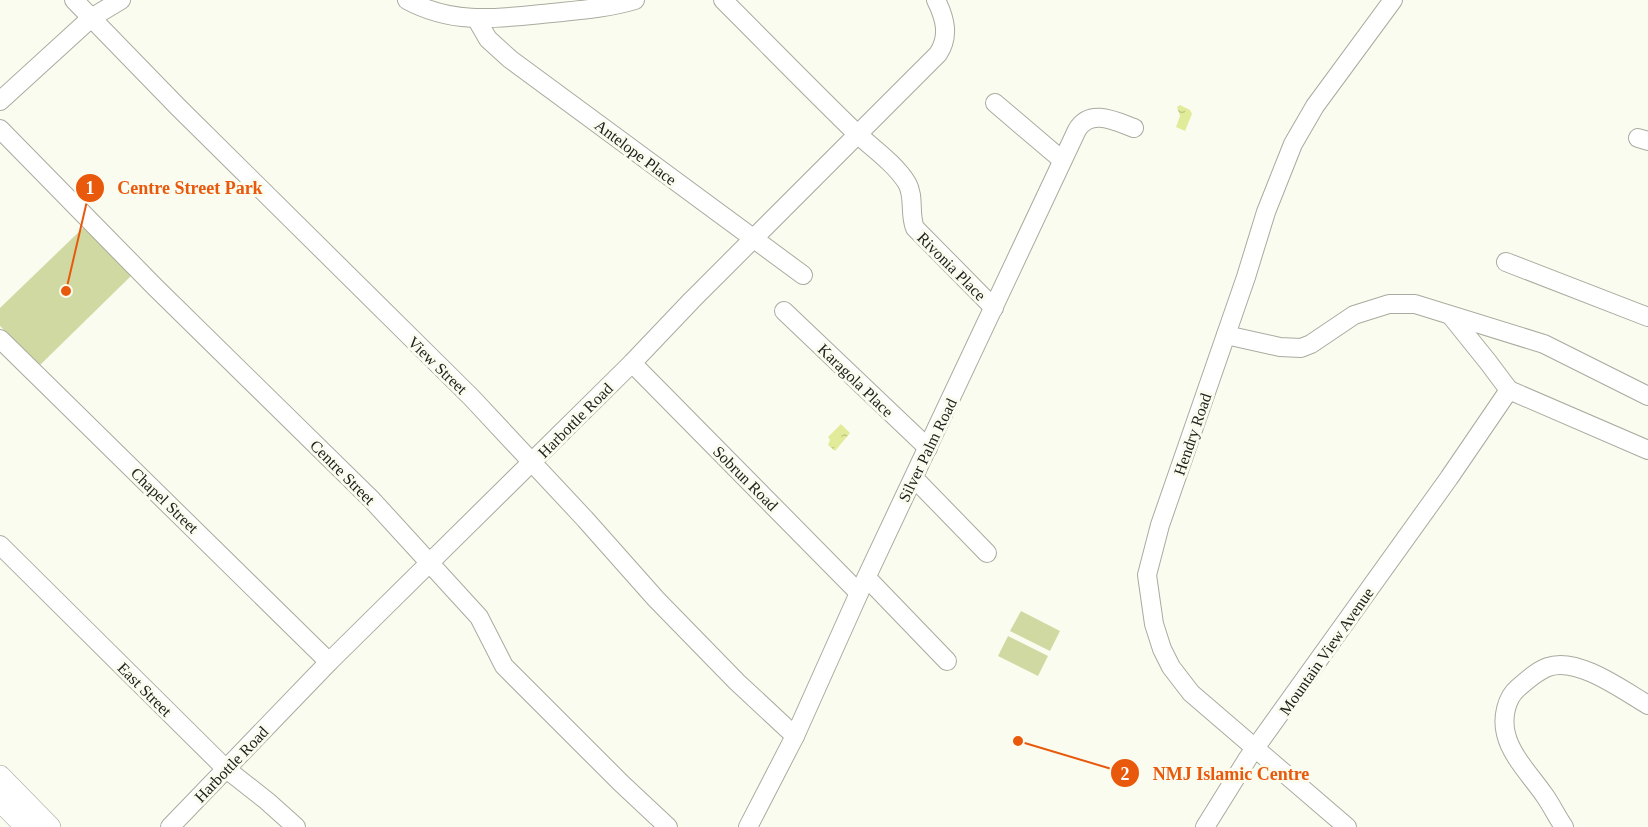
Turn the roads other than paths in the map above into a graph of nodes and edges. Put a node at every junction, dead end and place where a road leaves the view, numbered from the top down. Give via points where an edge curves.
1 (74, 0) edge
2 (121, 0) edge
3 (407, 0) edge
4 (635, 0) edge
5 (723, 0) edge
6 (936, 0) edge
7 (1393, 0) edge
8 (91, 18) junction
9 (477, 20) junction
10 (0, 101) edge
11 (995, 103) dead end
12 (1134, 128) dead end
13 (0, 129) edge
14 (858, 136) junction
15 (1062, 160) junction
16 (754, 240) junction
17 (1506, 262) dead end
18 (803, 275) dead end
19 (994, 308) junction
20 (784, 311) dead end
21 (1451, 316) junction
22 (1648, 317) edge
23 (1226, 335) junction
24 (0, 339) edge
25 (632, 363) junction
26 (1509, 390) junction
27 (1648, 396) edge
28 (928, 448) junction
29 (1648, 450) edge
30 (531, 463) junction
31 (914, 478) junction
32 (0, 545) edge
33 (987, 553) dead end
34 (429, 562) junction
35 (863, 586) junction
36 (947, 661) dead end
37 (329, 662) junction
38 (1648, 705) edge
39 (795, 736) junction
40 (1256, 749) junction
41 (225, 768) junction
42 (0, 776) edge
43 (0, 801) edge
44 (29, 821) edge
45 (50, 827) edge
46 (170, 827) edge
47 (296, 827) edge
48 (669, 827) edge
49 (748, 827) edge
50 (1205, 827) edge
51 (1347, 827) edge
52 (1564, 827) edge

1 - 8 street, View Street
2 - 8 street
3 - 9 street via 439,14
4 - 9 street
5 - 14 street, Rivonia Place
6 - 14 street, Harbottle Road via 946,27 944,46
7 - 23 street, Hendry Road via 1315,106 1293,144
8 - 10 street
8 - 30 street, View Street via 471,397
9 - 16 street, Antelope Place via 488,39 510,59
11 - 15 street
12 - 15 street, Silver Palm Road via 1088,118 1081,123
13 - 34 street, Centre Street via 372,500
14 - 16 street, Harbottle Road
14 - 19 street, Rivonia Place via 906,182 911,195 912,222 918,233
15 - 19 street, Silver Palm Road
16 - 18 street, Antelope Place
16 - 25 street, Harbottle Road
17 - 22 street
19 - 28 street, Silver Palm Road
20 - 28 street, Karagola Place
21 - 23 street via 1415,304 1389,304 1354,315 1301,348
21 - 26 street
21 - 27 street via 1544,344
23 - 40 street, Hendry Road via 1160,525 1147,575 1148,590 1154,624 1171,667 1191,693
24 - 37 street, Chapel Street
25 - 30 street, Harbottle Road
25 - 35 street, Sobrun Road
26 - 29 street
26 - 40 street, Mountain View Avenue
28 - 31 street, Silver Palm Road
30 - 34 street, Harbottle Road
30 - 39 street, View Street via 656,599
31 - 33 street
31 - 35 street, Silver Palm Road
32 - 41 street, East Street
34 - 37 street, Harbottle Road
34 - 48 street, Centre Street via 478,617 504,666
35 - 36 street, Sobrun Road
35 - 39 street, Silver Palm Road
37 - 41 street, Harbottle Road
38 - 52 street via 1568,664 1550,666 1514,691 1507,704 1506,736
39 - 49 street, Silver Palm Road
40 - 50 street, Mountain View Avenue
40 - 51 street, Hendry Road
41 - 46 street, Harbottle Road
41 - 47 street, East Street
42 - 44 street
43 - 44 street
44 - 45 street

